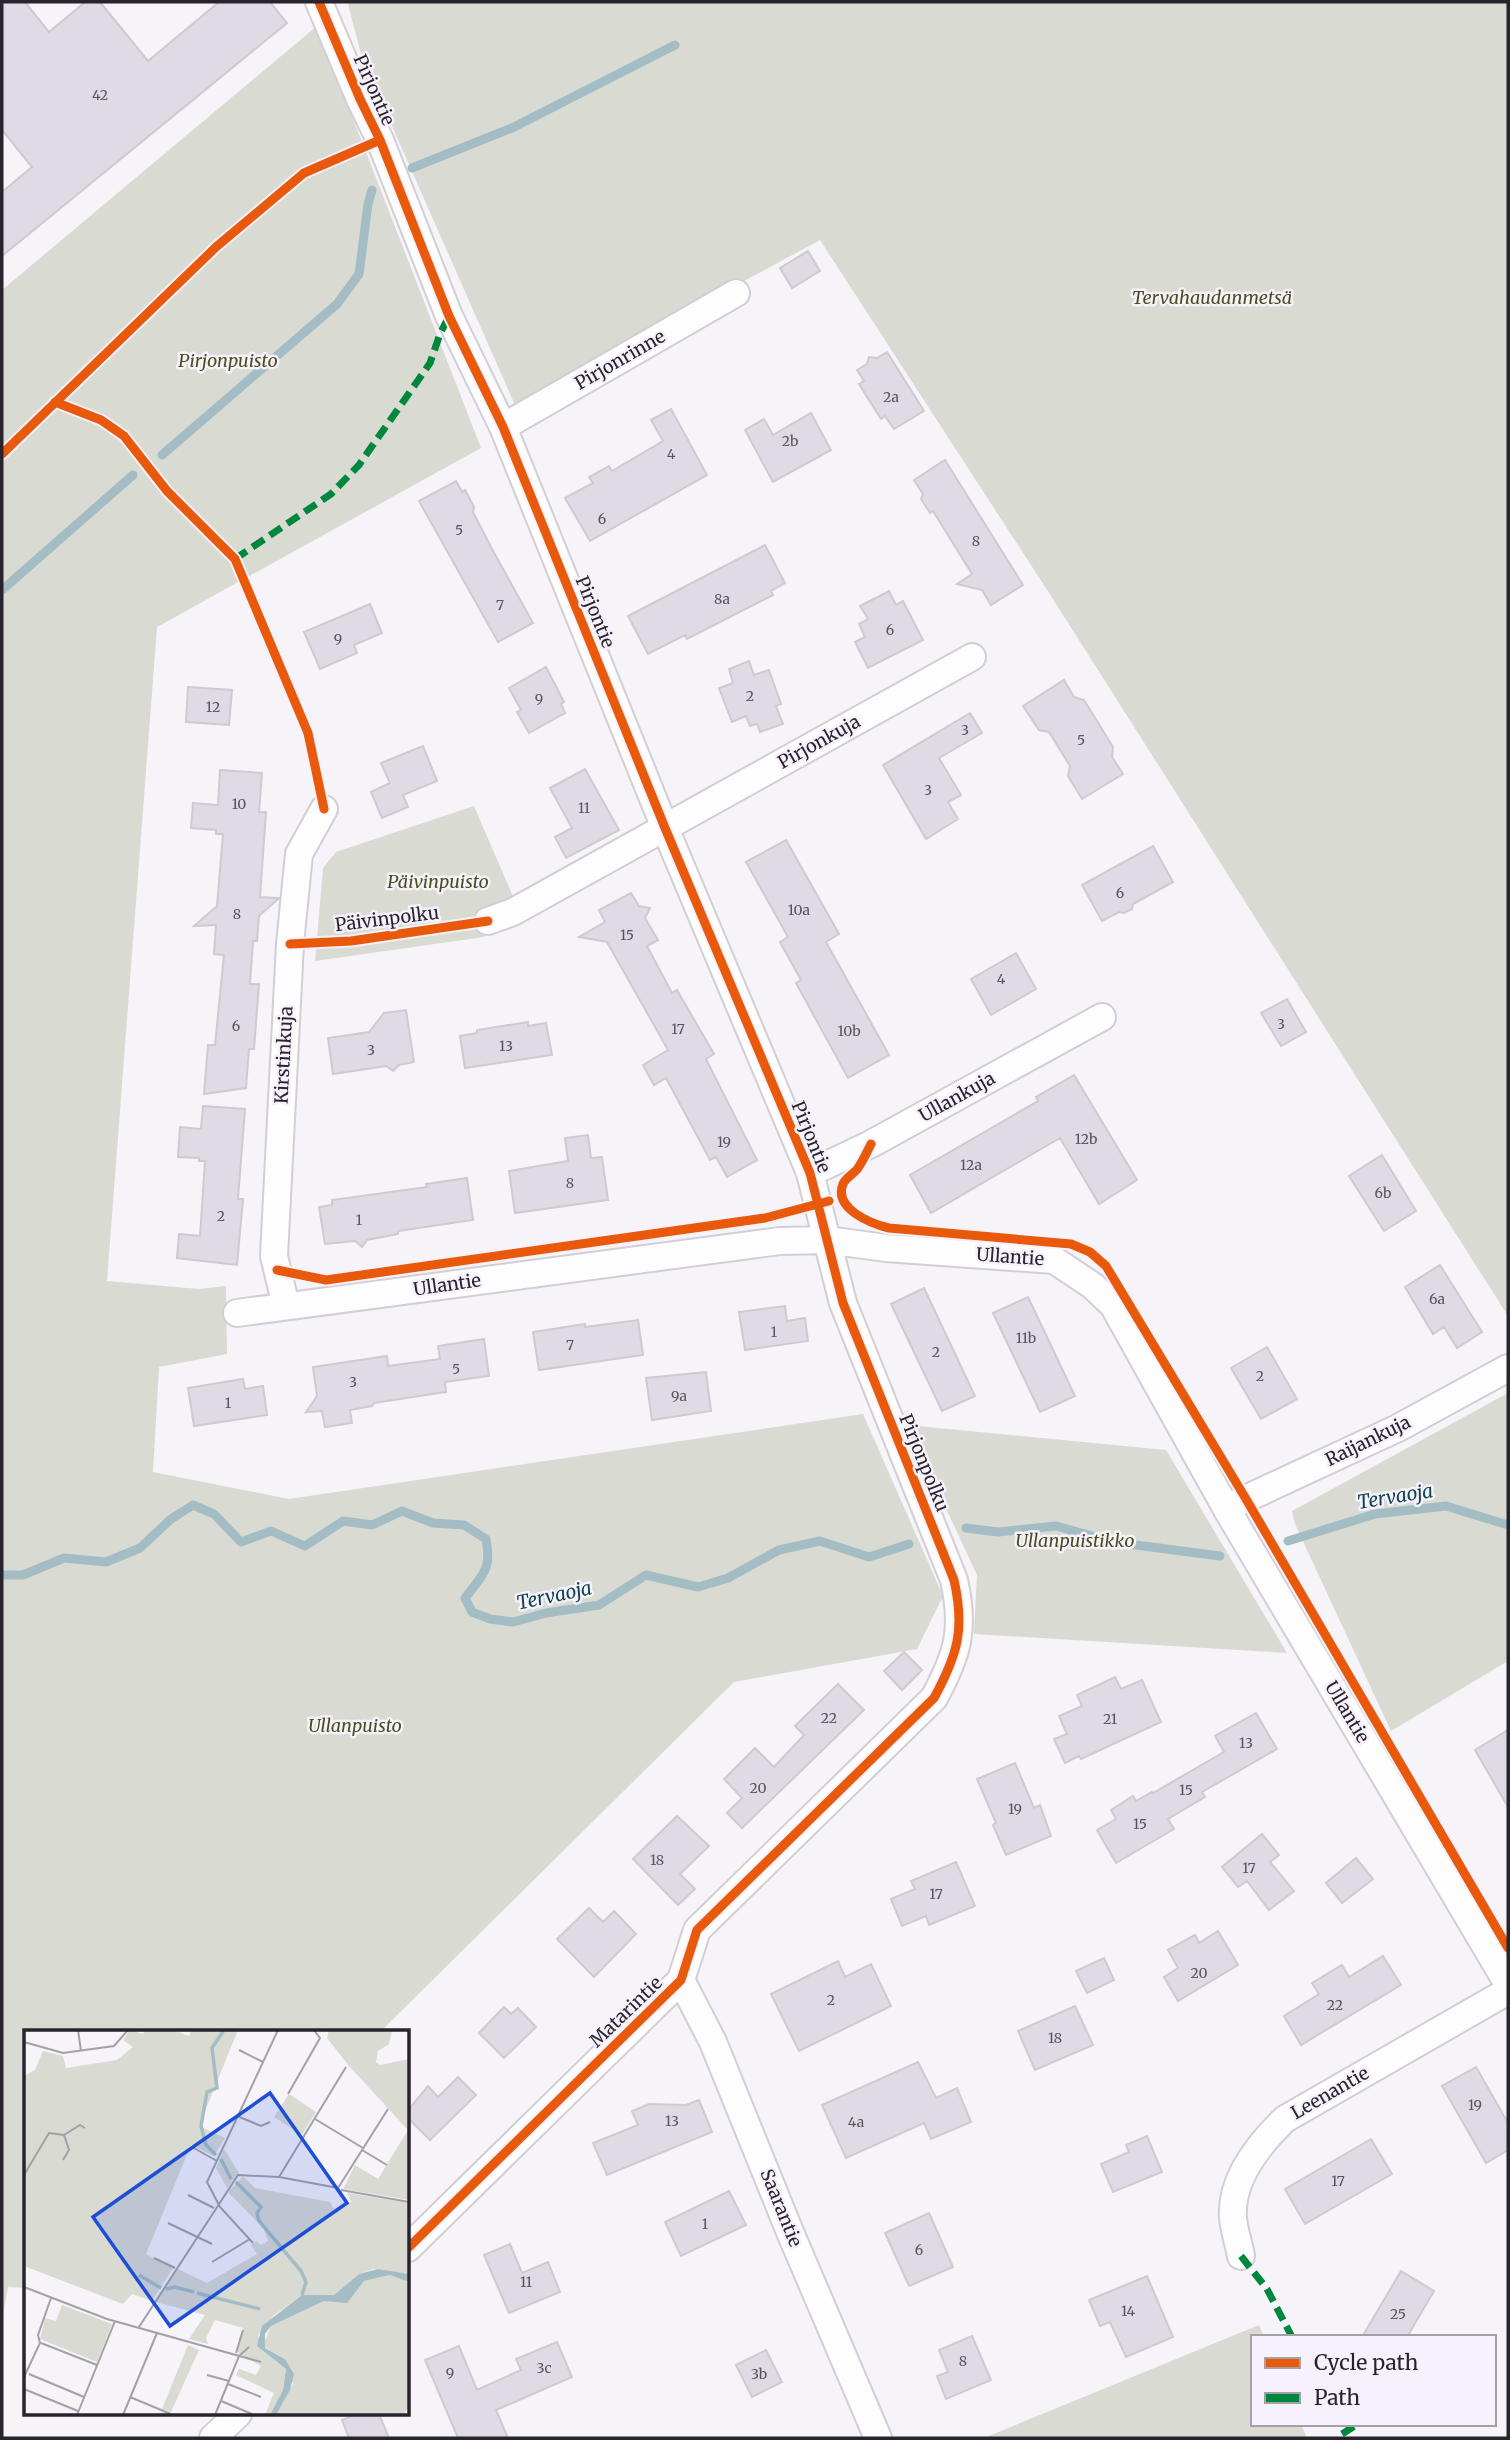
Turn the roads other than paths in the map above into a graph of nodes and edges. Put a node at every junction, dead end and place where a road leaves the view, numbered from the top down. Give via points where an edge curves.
1 (319, 2) edge
2 (736, 293) dead end
3 (503, 427) junction
4 (972, 657) dead end
5 (324, 809) dead end
6 (665, 828) junction
7 (488, 921) dead end
8 (1102, 1017) dead end
9 (810, 1173) junction
10 (827, 1240) junction
11 (286, 1306) junction
12 (237, 1313) dead end
13 (1508, 1368) edge
14 (1226, 1508) junction
15 (934, 1698) joint
16 (681, 1980) junction
17 (1508, 1984) edge
18 (1508, 1991) edge
19 (410, 2246) edge
20 (1241, 2256) dead end
21 (236, 2416) edge
22 (213, 2438) edge
23 (878, 2438) edge

1 - 3 street, Pirjontie via 380,140 449,316
2 - 3 street, Pirjonrinne
3 - 6 street, Pirjontie
4 - 6 street, Pirjonkuja
5 - 11 street, Kirstinkuja via 299,854 290,943 274,1256
6 - 7 street via 513,912
6 - 9 street, Pirjontie
8 - 9 street, Ullankuja
9 - 10 street, Pirjontie
10 - 11 street, Ullantie via 780,1241
10 - 14 street, Ullantie via 1054,1260 1093,1286 1113,1305
10 - 15 street, Pirjonpolku via 843,1303 954,1580 961,1609 951,1667
11 - 12 street, Ullantie
13 - 14 street, Raijankuja via 1398,1428
14 - 17 street, Ullantie
15 - 16 street, Matarintie via 697,1930
16 - 19 street, Matarintie
16 - 23 street, Saarantie via 713,2042
18 - 20 street, Leenantie via 1284,2119 1260,2143 1239,2180 1233,2216
21 - 22 street

